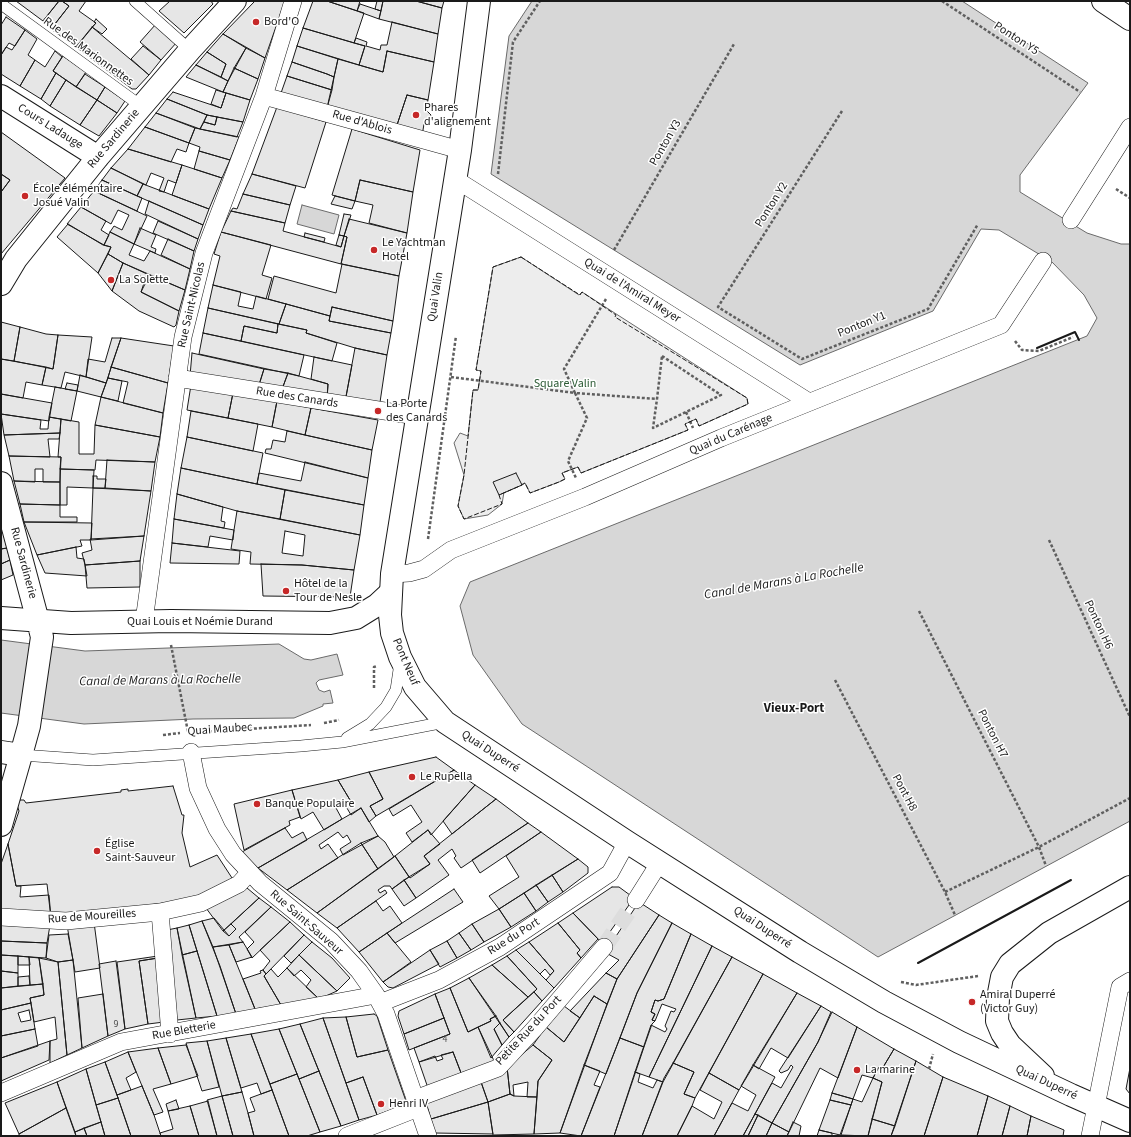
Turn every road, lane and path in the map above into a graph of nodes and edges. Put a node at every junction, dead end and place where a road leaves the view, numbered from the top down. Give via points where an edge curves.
1 (135, 1) edge
2 (235, 1) edge
3 (293, 1) edge
4 (479, 1) edge
5 (540, 1) edge
6 (942, 1) edge
7 (1103, 1) edge
8 (1, 4) edge
9 (1130, 19) edge
10 (734, 44) dead end
11 (190, 50) junction
12 (1080, 92) dead end
13 (1, 96) edge
14 (264, 96) junction
15 (141, 106) junction
16 (842, 111) dead end
17 (1130, 126) edge
18 (460, 150) junction
19 (98, 157) junction
20 (498, 174) dead end
21 (456, 179) junction
22 (1071, 220) dead end
23 (978, 224) dead end
24 (614, 250) dead end
25 (1043, 261) dead end
26 (617, 281) junction
27 (1, 284) edge
28 (718, 307) joint
29 (1001, 325) junction
30 (1073, 337) dead end
31 (451, 377) dead end
32 (177, 378) junction
33 (575, 393) junction
34 (657, 399) junction
35 (809, 402) junction
36 (416, 416) junction
37 (1, 483) edge
38 (585, 497) junction
39 (1049, 540) dead end
40 (391, 583) junction
41 (919, 611) dead end
42 (1, 618) edge
43 (144, 621) junction
44 (40, 629) junction
45 (171, 646) dead end
46 (400, 657) junction
47 (835, 680) dead end
48 (373, 691) dead end
49 (1130, 717) edge
50 (186, 719) dead end
51 (343, 720) dead end
52 (445, 722) junction
53 (314, 724) dead end
54 (322, 724) dead end
55 (156, 736) dead end
56 (342, 742) junction
57 (191, 752) junction
58 (11, 753) edge
59 (7, 781) edge
60 (1130, 798) edge
61 (1, 825) edge
62 (628, 842) junction
63 (1038, 847) junction
64 (660, 862) junction
65 (1046, 866) dead end
66 (249, 873) junction
67 (1130, 888) edge
68 (945, 892) junction
69 (636, 900) tunnel mouth
70 (160, 912) junction
71 (955, 915) dead end
72 (1, 917) edge
73 (604, 947) tunnel mouth
74 (1010, 964) junction
75 (895, 981) dead end
76 (1125, 984) edge
77 (378, 999) junction
78 (170, 1034) junction
79 (1051, 1085) junction
80 (1, 1093) edge
81 (1096, 1101) junction
82 (417, 1103) junction
83 (1130, 1121) edge
84 (352, 1135) edge
85 (428, 1136) edge
86 (1090, 1136) edge

1 - 11 lane
2 - 11 street, Rue Sardinerie
3 - 14 street, Rue Saint-Nicolas
4 - 18 street, Quai Valin
5 - 20 path via 513,42
6 - 12 path, Ponton Y5
7 - 9 street
8 - 15 lane, Rue des Marionnettes
10 - 24 path, Ponton Y3
11 - 15 street, Rue Sardinerie
13 - 19 street, Cours Ladauge
14 - 18 street, Rue d'Ablois
14 - 32 street, Rue Saint-Nicolas via 204,253 183,337
15 - 19 street, Rue Sardinerie
16 - 28 path, Ponton Y2
17 - 22 street
18 - 21 street, Quai Valin
19 - 27 street, Rue Sardinerie via 16,259
21 - 26 street, Quai de l'Amiral Meyer
21 - 36 street, Quai Valin
23 - 28 path, Ponton Y1 via 928,309 802,358
25 - 29 street
26 - 33 path via 564,369
26 - 35 street, Quai de l'Amiral Meyer
29 - 30 path via 1022,350 1039,351
29 - 35 street, Quai du Carénage
31 - 33 path
32 - 36 street, Rue des Canards
32 - 43 street, Rue Saint-Nicolas
33 - 34 path
33 - 38 path via 587,418 568,461
34 - 34 path via 662,356 721,395 654,428
35 - 38 street, Quai du Carénage
36 - 40 street, Quai Valin
37 - 44 street, Rue Sardinerie
38 - 40 street, Quai du Carénage via 451,550 424,569 409,573
39 - 49 path, Ponton H6
40 - 43 street, Quai Louis et Noémie Durand via 377,604 356,618 330,623
40 - 46 street, Pont Neuf via 391,621
41 - 63 path, Ponton H7
42 - 44 street, Quai Louis et Noémie Durand
43 - 44 street, Quai Louis et Noémie Durand via 71,623
44 - 58 street via 29,726
45 - 50 path
46 - 48 path via 374,667
46 - 52 street, Pont Neuf via 415,687
46 - 56 lane, Quai Maubec via 396,690 386,707 370,724
47 - 68 path, Pont H8
51 - 54 path
52 - 56 lane, Quai Maubec
52 - 62 street, Quai Duperré
53 - 55 path, Quai Maubec
56 - 57 lane, Quai Maubec
57 - 58 lane, Quai Maubec via 93,760
57 - 66 street, Rue Saint-Sauveur via 197,785 216,829 232,854
58 - 59 street
59 - 61 street
60 - 63 path
62 - 64 street, Quai Duperré
62 - 77 street, Rue du Port via 610,873 500,947 439,980
63 - 65 path, Ponton H7
63 - 68 path
64 - 69 street
64 - 79 street, Quai Duperré via 800,952 884,1002 959,1042
66 - 70 street, Rue de Moureilles via 239,884 201,903
66 - 77 street, Rue Saint-Sauveur via 331,941 359,971
67 - 74 street via 1049,934
68 - 71 path, Pont H8
70 - 72 street, Rue de Moureilles via 66,921
70 - 78 street
73 - 82 street, Petite Rue du Port via 498,1068
74 - 75 path via 987,974 959,980 916,985
74 - 79 street via 999,986 997,1021 1010,1045
76 - 81 street
77 - 78 street, Rue Bletterie
77 - 82 street, Rue Saint-Sauveur via 386,1014
78 - 80 street, Rue Bletterie via 121,1042
79 - 81 street, Quai Duperré
81 - 83 street, Quai Duperré
81 - 86 street
82 - 84 street, Petite Rue du Port
82 - 85 street, Rue Saint-Sauveur

